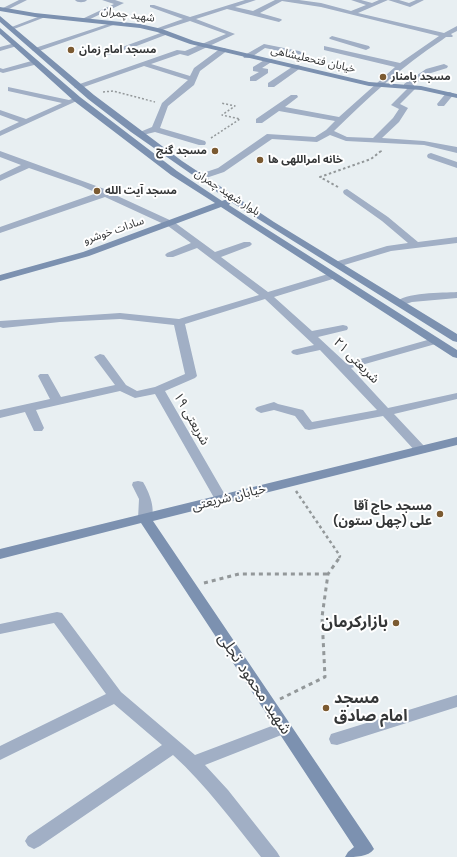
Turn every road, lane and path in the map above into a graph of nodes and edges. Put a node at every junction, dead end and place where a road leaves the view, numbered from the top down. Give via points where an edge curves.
1 (24, 0) edge
2 (78, 0) edge
3 (84, 0) edge
4 (253, 0) edge
5 (280, 0) edge
6 (285, 0) edge
7 (354, 0) edge
8 (386, 0) edge
9 (391, 0) edge
10 (421, 0) edge
11 (113, 4) edge
12 (372, 5) junction
13 (152, 6) dead end
14 (226, 7) junction
15 (1, 13) edge
16 (352, 13) junction
17 (253, 14) junction
18 (199, 15) junction
19 (45, 16) junction
20 (188, 19) junction
21 (84, 20) junction
22 (214, 20) dead end
23 (279, 20) dead end
24 (116, 23) junction
25 (12, 28) junction
26 (457, 28) edge
27 (0, 30) edge
28 (157, 30) junction
29 (166, 33) junction
30 (446, 34) junction
31 (332, 38) dead end
32 (457, 38) edge
33 (15, 45) junction
34 (206, 45) junction
35 (327, 48) dead end
36 (0, 49) edge
37 (36, 49) junction
38 (224, 50) junction
39 (110, 52) dead end
40 (299, 53) dead end
41 (247, 56) junction
42 (356, 56) junction
43 (269, 61) junction
44 (36, 62) junction
45 (144, 64) junction
46 (401, 66) junction
47 (444, 66) dead end
48 (298, 68) junction
49 (2, 71) edge
50 (192, 79) junction
51 (253, 79) dead end
52 (271, 85) dead end
53 (380, 85) junction
54 (78, 86) junction
55 (410, 86) junction
56 (12, 89) dead end
57 (102, 92) dead end
58 (453, 95) edge
59 (90, 97) junction
60 (294, 97) dead end
61 (73, 101) junction
62 (221, 103) dead end
63 (441, 104) dead end
64 (165, 105) junction
65 (278, 108) junction
66 (2, 115) edge
67 (341, 120) junction
68 (259, 121) dead end
69 (25, 122) junction
70 (155, 129) junction
71 (328, 132) junction
72 (0, 134) edge
73 (139, 134) junction
74 (376, 140) junction
75 (202, 143) joint
76 (457, 150) edge
77 (0, 154) edge
78 (431, 156) dead end
79 (28, 165) junction
80 (457, 165) edge
81 (200, 177) junction
82 (0, 178) edge
83 (347, 192) joint
84 (107, 194) junction
85 (234, 200) junction
86 (222, 204) junction
87 (171, 224) junction
88 (0, 230) edge
89 (457, 240) edge
90 (198, 244) junction
91 (247, 244) dead end
92 (416, 245) junction
93 (170, 256) dead end
94 (214, 256) junction
95 (338, 264) junction
96 (332, 276) junction
97 (0, 278) edge
98 (457, 295) edge
99 (267, 296) junction
100 (400, 303) junction
101 (179, 322) junction
102 (0, 324) edge
103 (343, 328) dead end
104 (442, 330) junction
105 (310, 335) junction
106 (431, 338) junction
107 (457, 339) edge
108 (323, 346) junction
109 (297, 352) dead end
110 (457, 355) edge
111 (100, 357) dead end
112 (344, 367) junction
113 (44, 376) dead end
114 (122, 387) junction
115 (158, 390) junction
116 (457, 396) edge
117 (57, 401) junction
118 (28, 407) junction
119 (261, 409) dead end
120 (386, 412) junction
121 (0, 414) edge
122 (38, 428) dead end
123 (457, 441) edge
124 (422, 450) junction
125 (291, 483) junction
126 (138, 485) dead end
127 (222, 500) junction
128 (145, 519) junction
129 (0, 554) edge
130 (328, 574) junction
131 (190, 587) junction
132 (0, 629) edge
133 (116, 696) junction
134 (457, 702) edge
135 (268, 705) junction
136 (283, 728) junction
137 (337, 739) dead end
138 (173, 746) junction
139 (0, 753) edge
140 (193, 763) junction
141 (34, 841) dead end
142 (359, 853) edge
143 (271, 857) edge

1 - 15 street
2 - 3 street
4 - 14 street
5 - 17 street
6 - 16 street
7 - 12 street
8 - 12 street
9 - 10 street via 410,5
11 - 21 street
12 - 16 street
13 - 20 street
14 - 17 street
14 - 18 street
15 - 19 main road, شهید چمران
15 - 25 main road, بلوار شهید چمران
16 - 30 street
17 - 23 street
18 - 20 street
18 - 22 street
19 - 21 main road, شهید چمران
19 - 25 street
20 - 28 street
20 - 34 street via 232,34
21 - 24 main road, شهید چمران
24 - 28 main road, شهید چمران
24 - 37 street
25 - 37 main road, بلوار شهید چمران
26 - 30 street
27 - 33 main road, بلوار شهید چمران
28 - 29 main road, شهید چمران
29 - 34 main road, خیابان فتحعلیشاهی via 192,43
29 - 39 street
30 - 32 street
30 - 46 street
31 - 42 street via 366,48
33 - 36 street
33 - 44 main road, بلوار شهید چمران
34 - 38 main road, خیابان فتحعلیشاهی
34 - 45 street via 185,54 180,52
35 - 42 street
37 - 54 main road, بلوار شهید چمران
38 - 41 main road, خیابان فتحعلیشاهی
38 - 50 street via 197,70
40 - 41 street via 264,46
41 - 43 main road, خیابان فتحعلیشاهی
42 - 46 street
43 - 48 main road, خیابان فتحعلیشاهی
43 - 51 street via 256,69 265,71
44 - 49 street
44 - 61 main road, بلوار شهید چمران
45 - 50 street
45 - 54 street
46 - 53 street
47 - 55 street via 421,74
48 - 52 street
48 - 53 main road, خیابان فتحعلیشاهی
50 - 64 street via 178,96
53 - 55 main road, خیابان فتحعلیشاهی
53 - 67 street
54 - 59 main road, بلوار شهید چمران
55 - 58 main road, خیابان فتحعلیشاهی
55 - 74 street via 395,106 404,108
56 - 61 street
57 - 64 path via 113,91
58 - 63 street
59 - 61 main road
59 - 73 main road, بلوار شهید چمران
60 - 65 street
61 - 69 street
61 - 86 main road, بلوار شهید چمران
62 - 75 path via 235,106 222,115 240,119
64 - 70 street
65 - 67 street
65 - 68 street
66 - 69 street
67 - 71 street
69 - 72 street
70 - 73 street
70 - 75 street
71 - 74 street via 346,140
71 - 81 street via 317,140 270,136 221,170
73 - 81 main road, بلوار شهید چمران
74 - 76 street via 424,143
74 - 83 path via 381,151 371,159 320,177
77 - 79 street, شریعتی ۲۱
78 - 80 street
79 - 82 street
79 - 84 street, شریعتی ۲۱
81 - 85 main road, بلوار شهید چمران
83 - 92 street
84 - 87 street, شریعتی ۲۱
84 - 88 street
85 - 86 main road, سادات خوشرو
85 - 95 main road, بلوار شهید چمران
86 - 87 main road, سادات خوشرو
86 - 96 main road, بلوار شهید چمران
87 - 90 street, شریعتی ۲۱
87 - 97 main road, سادات خوشرو via 86,254
89 - 92 street
90 - 93 street
90 - 94 street, شریعتی ۲۱
91 - 94 street
92 - 95 street via 390,248
94 - 99 street, شریعتی ۲۱
95 - 100 main road, بلوار شهید چمران
96 - 99 street
96 - 106 main road, بلوار شهید چمران
98 - 100 street via 410,299
99 - 101 street
99 - 105 street, شریعتی ۲۱
100 - 104 main road, بلوار شهید چمران
101 - 102 street via 120,316
101 - 115 street, شریعتی ۱۹ via 191,376
103 - 105 street
104 - 106 main road
104 - 107 main road, بلوار شهید چمران
105 - 108 street, شریعتی ۲۱
106 - 110 main road, بلوار شهید چمران
106 - 112 street
108 - 109 street
108 - 112 street, شریعتی ۲۱
111 - 114 street
112 - 120 street, شریعتی ۲۱
113 - 117 street
114 - 115 street via 135,395
114 - 117 street
115 - 127 street, شریعتی ۱۹
116 - 120 street
117 - 118 street
118 - 121 street
118 - 122 street
119 - 120 street via 274,406 299,413 309,426
120 - 124 street, شریعتی ۲۱
123 - 124 main road, خیابان شریعتی
124 - 125 main road, خیابان شریعتی
125 - 127 main road, خیابان شریعتی
125 - 130 path via 340,556
126 - 128 street via 145,500
127 - 128 main road, خیابان شریعتی
128 - 129 main road, خیابان شریعتی
128 - 131 main road, شهید محمود تجلی
130 - 131 path via 239,574
130 - 135 path via 322,618 324,677
131 - 135 main road, شهید محمود تجلی
132 - 133 street via 57,617
133 - 138 street
133 - 139 street
134 - 137 street
135 - 136 main road, شهید محمود تجلی
136 - 140 street
136 - 142 main road, شهید محمود تجلی
138 - 140 street
138 - 141 street
140 - 143 street

